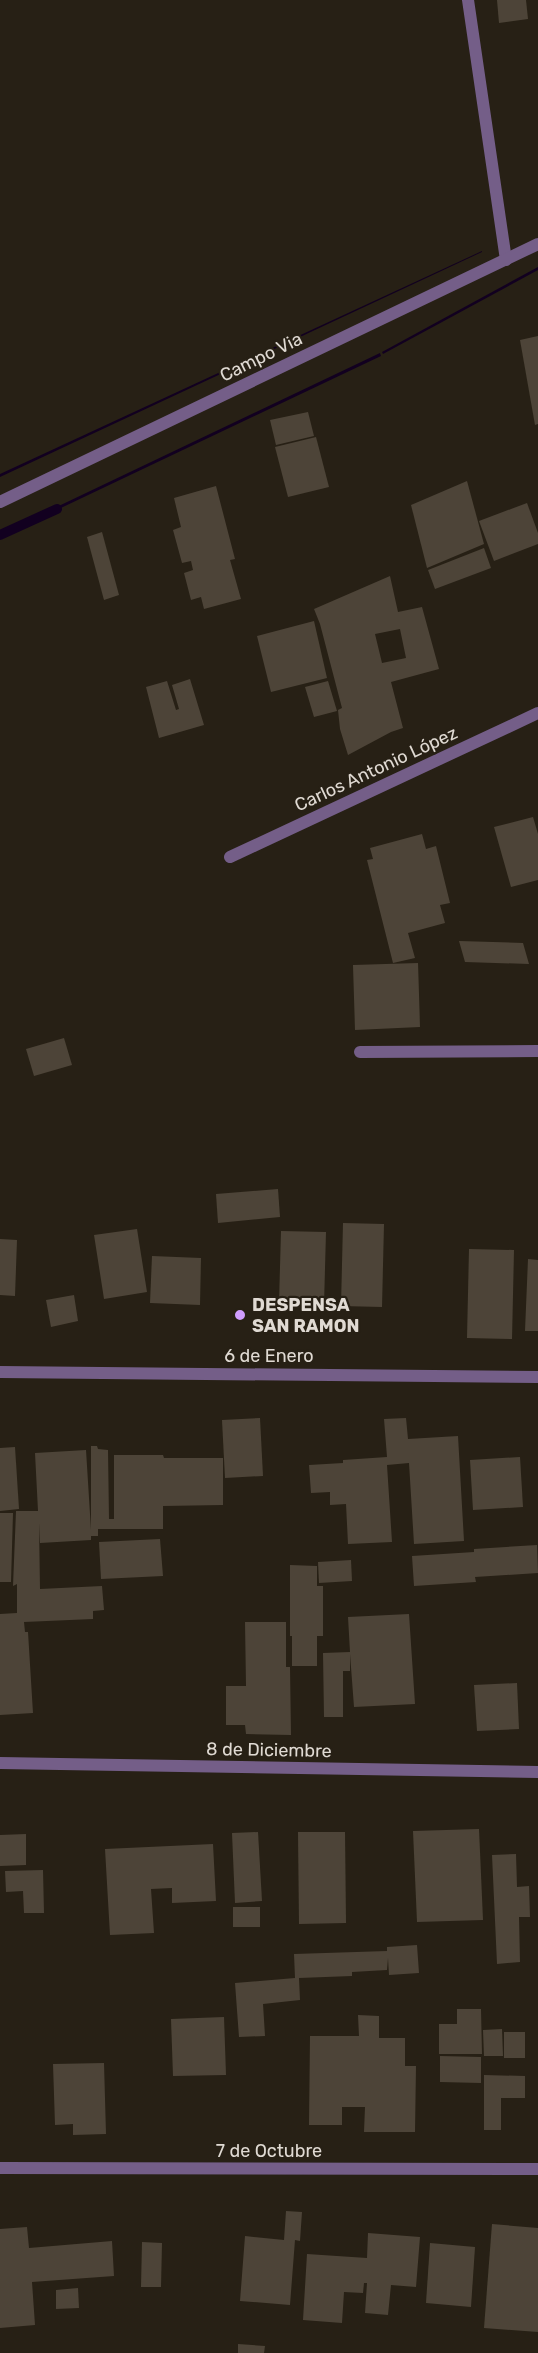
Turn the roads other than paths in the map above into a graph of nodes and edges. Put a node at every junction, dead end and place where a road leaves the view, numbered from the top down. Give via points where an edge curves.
1 (468, 0) edge
2 (538, 244) edge
3 (506, 260) junction
4 (0, 502) edge
5 (538, 713) edge
6 (230, 857) dead end
7 (538, 1051) edge
8 (360, 1052) dead end
9 (0, 1372) edge
10 (538, 1377) edge
11 (0, 1763) edge
12 (538, 1772) edge
13 (0, 2168) edge
14 (538, 2169) edge

1 - 3 street
2 - 3 street, Campo Via
3 - 4 street, Campo Via
5 - 6 street, Carlos Antonio López
7 - 8 street
9 - 10 street, 6 de Enero
11 - 12 street, 8 de Diciembre
13 - 14 street, 7 de Octubre

